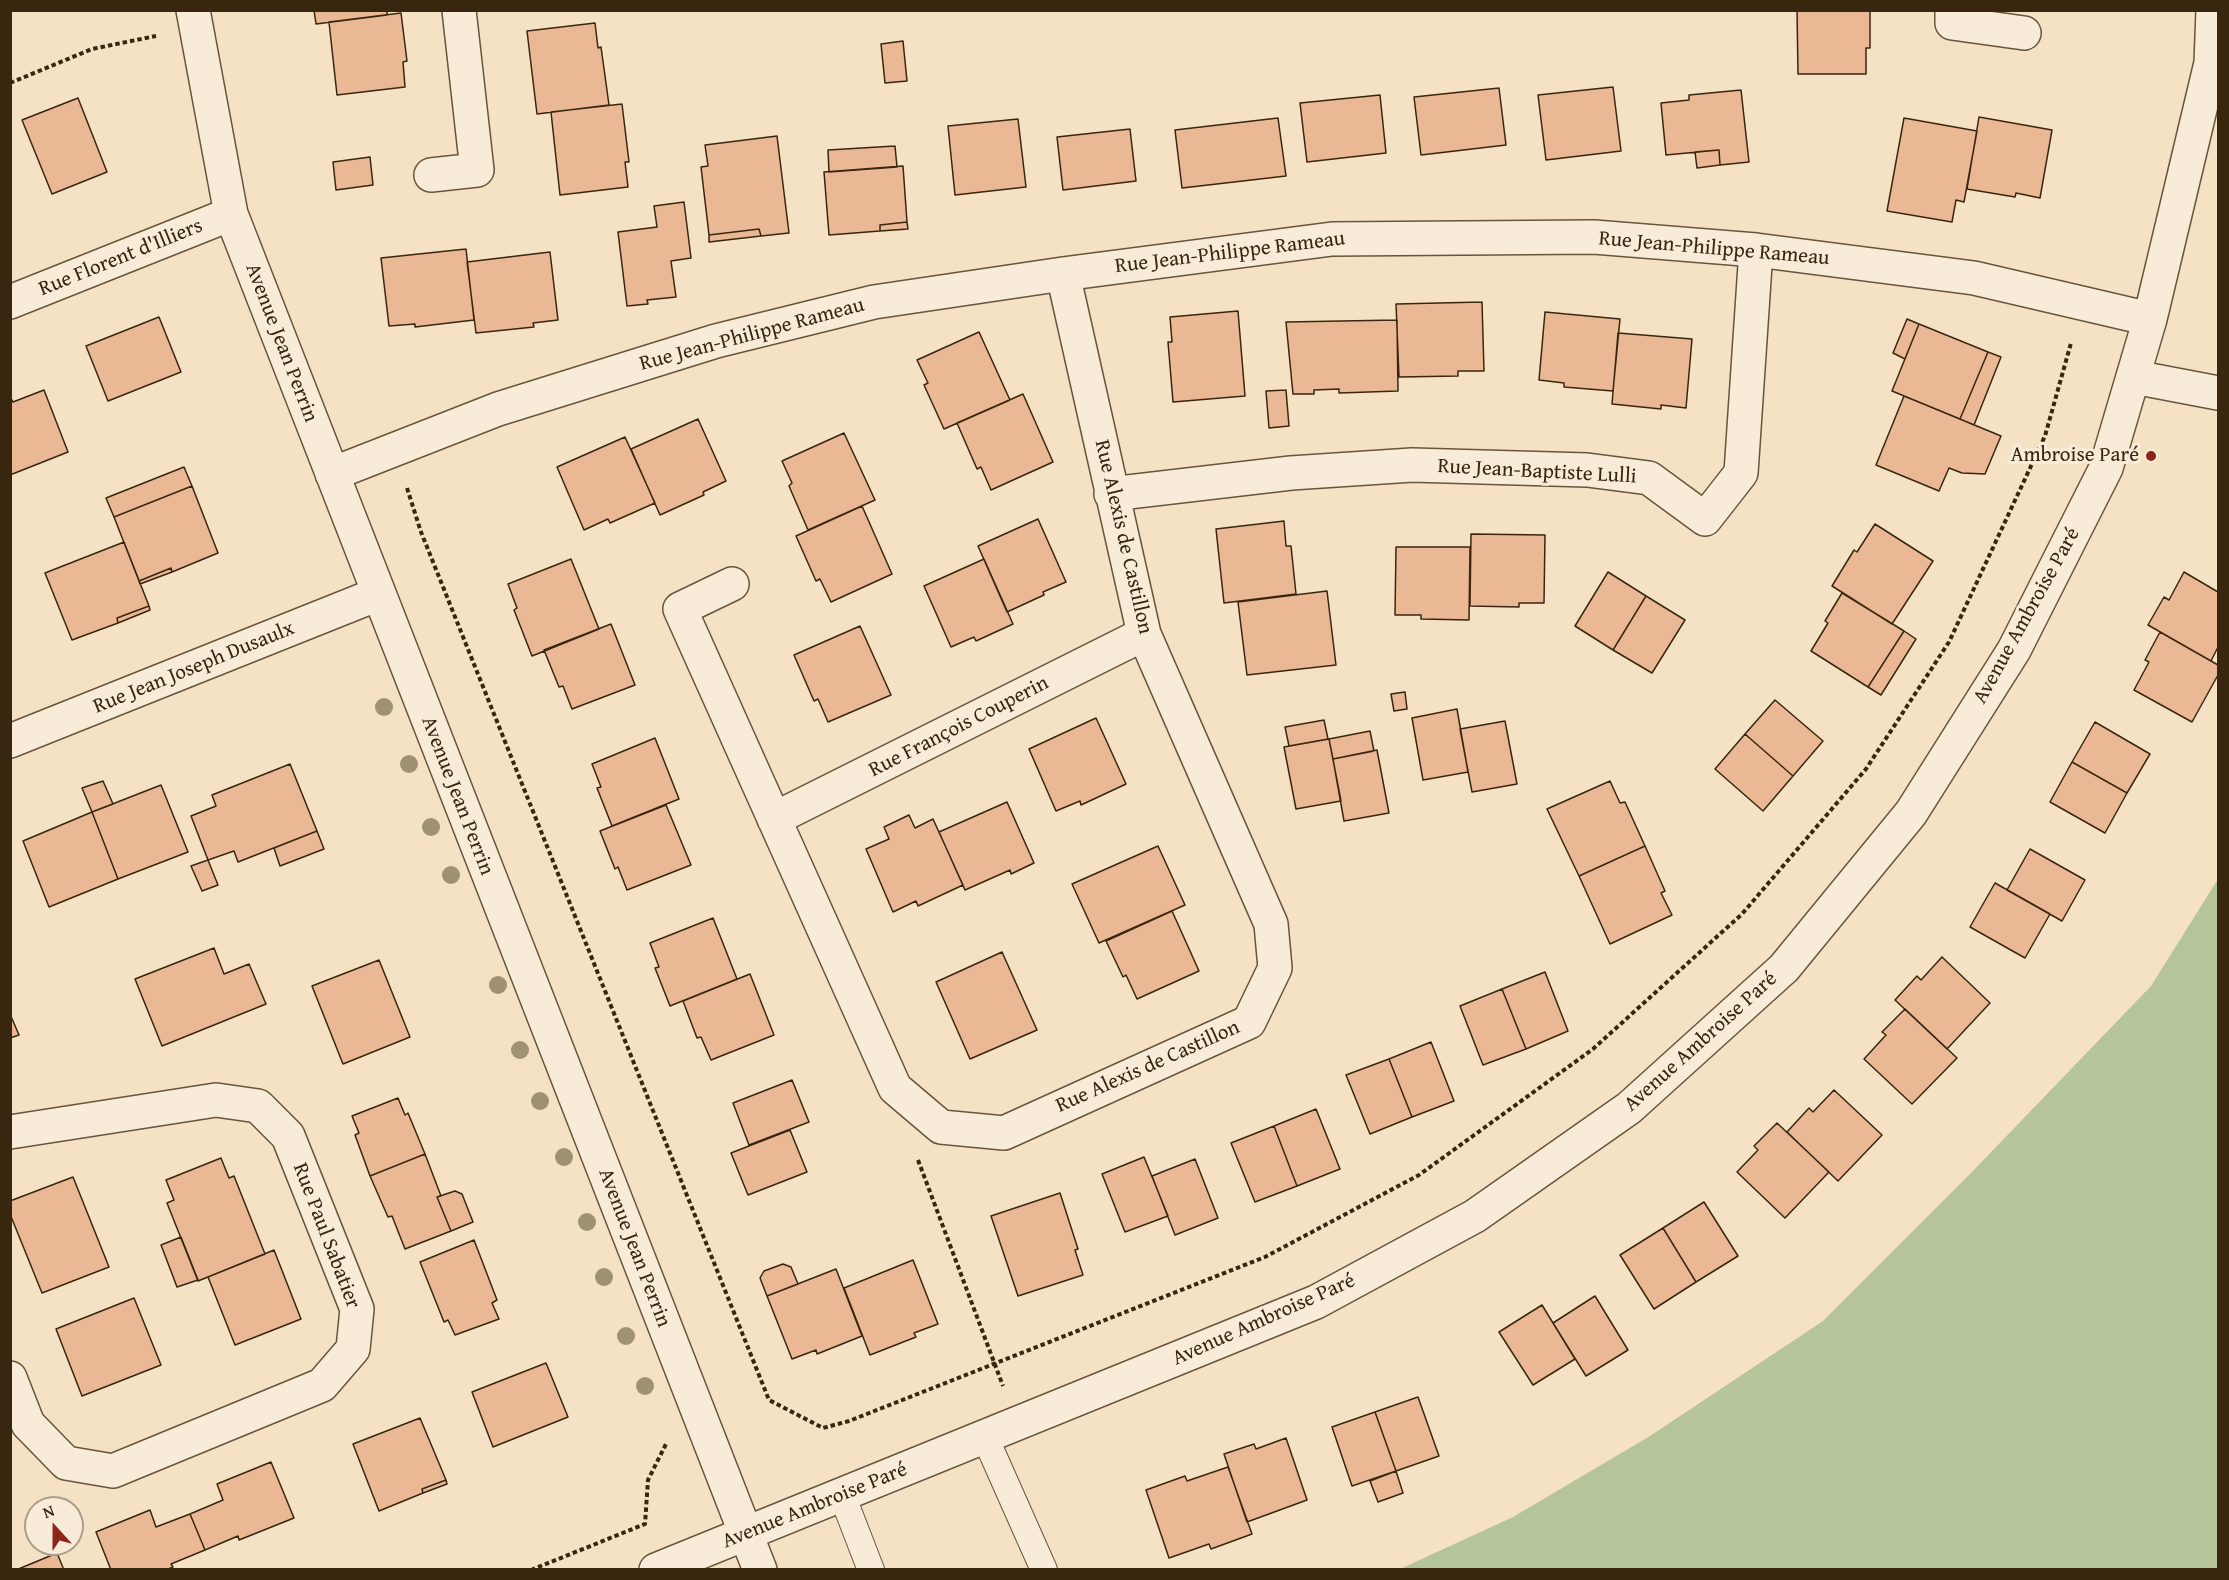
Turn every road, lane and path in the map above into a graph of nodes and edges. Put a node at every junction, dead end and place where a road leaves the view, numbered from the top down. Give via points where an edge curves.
1 (459, 10) edge
2 (1952, 10) edge
3 (2213, 10) edge
4 (194, 19) edge
5 (2024, 33) dead end
6 (2215, 64) edge
7 (10, 83) edge
8 (432, 175) dead end
9 (231, 214) junction
10 (1756, 250) junction
11 (1063, 274) junction
12 (10, 302) edge
13 (2082, 303) junction
14 (2150, 319) junction
15 (2134, 377) junction
16 (2218, 393) edge
17 (395, 450) junction
18 (332, 474) junction
19 (1111, 494) junction
20 (732, 585) dead end
21 (378, 594) junction
22 (1144, 634) junction
23 (10, 741) edge
24 (774, 819) junction
25 (941, 1127) junction
26 (10, 1132) edge
27 (995, 1365) junction
28 (10, 1378) edge
29 (691, 1393) junction
30 (1017, 1424) junction
31 (985, 1437) junction
32 (842, 1495) junction
33 (746, 1534) junction
34 (531, 1569) edge
35 (656, 1569) edge
36 (760, 1569) edge
37 (871, 1569) edge
38 (1044, 1569) edge

1 - 8 street via 477,171
2 - 5 street via 1952,23
3 - 6 street, Avenue Ambroise Paré
4 - 7 path via 92,49
4 - 9 street, Avenue Jean Perrin
6 - 14 street, Avenue Ambroise Paré
9 - 12 street, Rue Florent d'Illiers
9 - 18 street, Avenue Jean Perrin
10 - 11 street, Rue Jean-Philippe Rameau via 1594,237 1332,239
10 - 13 street, Rue Jean-Philippe Rameau via 1974,278
10 - 19 street, Rue Jean-Baptiste Lulli via 1741,473 1705,519 1648,478 1587,470 1412,465 1291,473
11 - 17 street, Rue Jean-Philippe Rameau via 874,302 716,341 498,409
11 - 19 street, Rue Alexis de Castillon
13 - 14 street, Rue Jean-Philippe Rameau
13 - 27 path via 2045,436 1949,642 1866,769 1742,914 1593,1049 1419,1176 1265,1257
14 - 15 street, Avenue Ambroise Paré
15 - 16 street
15 - 30 street, Avenue Ambroise Paré via 2106,468 2014,650 1911,813 1784,968 1629,1108 1475,1216 1316,1302
17 - 18 street, Rue Jean-Philippe Rameau
17 - 27 path via 425,543 769,1400 823,1428
18 - 21 street, Avenue Jean Perrin
19 - 22 street, Rue Alexis de Castillon
20 - 24 street via 680,609
21 - 23 street, Rue Jean Joseph Dusaulx
21 - 29 street, Avenue Jean Perrin
22 - 24 street, Rue François Couperin
22 - 25 street, Rue Alexis de Castillon via 1271,924 1275,968 1248,1022 1004,1133
24 - 25 street via 895,1088
25 - 27 path via 917,1157
26 - 28 street, Rue Paul Sabatier via 216,1100 258,1106 288,1136 357,1309 354,1349 322,1384 113,1471 66,1462 28,1424
27 - 30 path
29 - 33 street, Avenue Jean Perrin
29 - 34 path via 648,1480 645,1524
30 - 31 street, Avenue Ambroise Paré
31 - 32 street, Avenue Ambroise Paré
31 - 38 lane
32 - 33 street, Avenue Ambroise Paré
32 - 37 lane
33 - 35 street, Avenue Ambroise Paré
33 - 36 street, Avenue Jean Perrin

